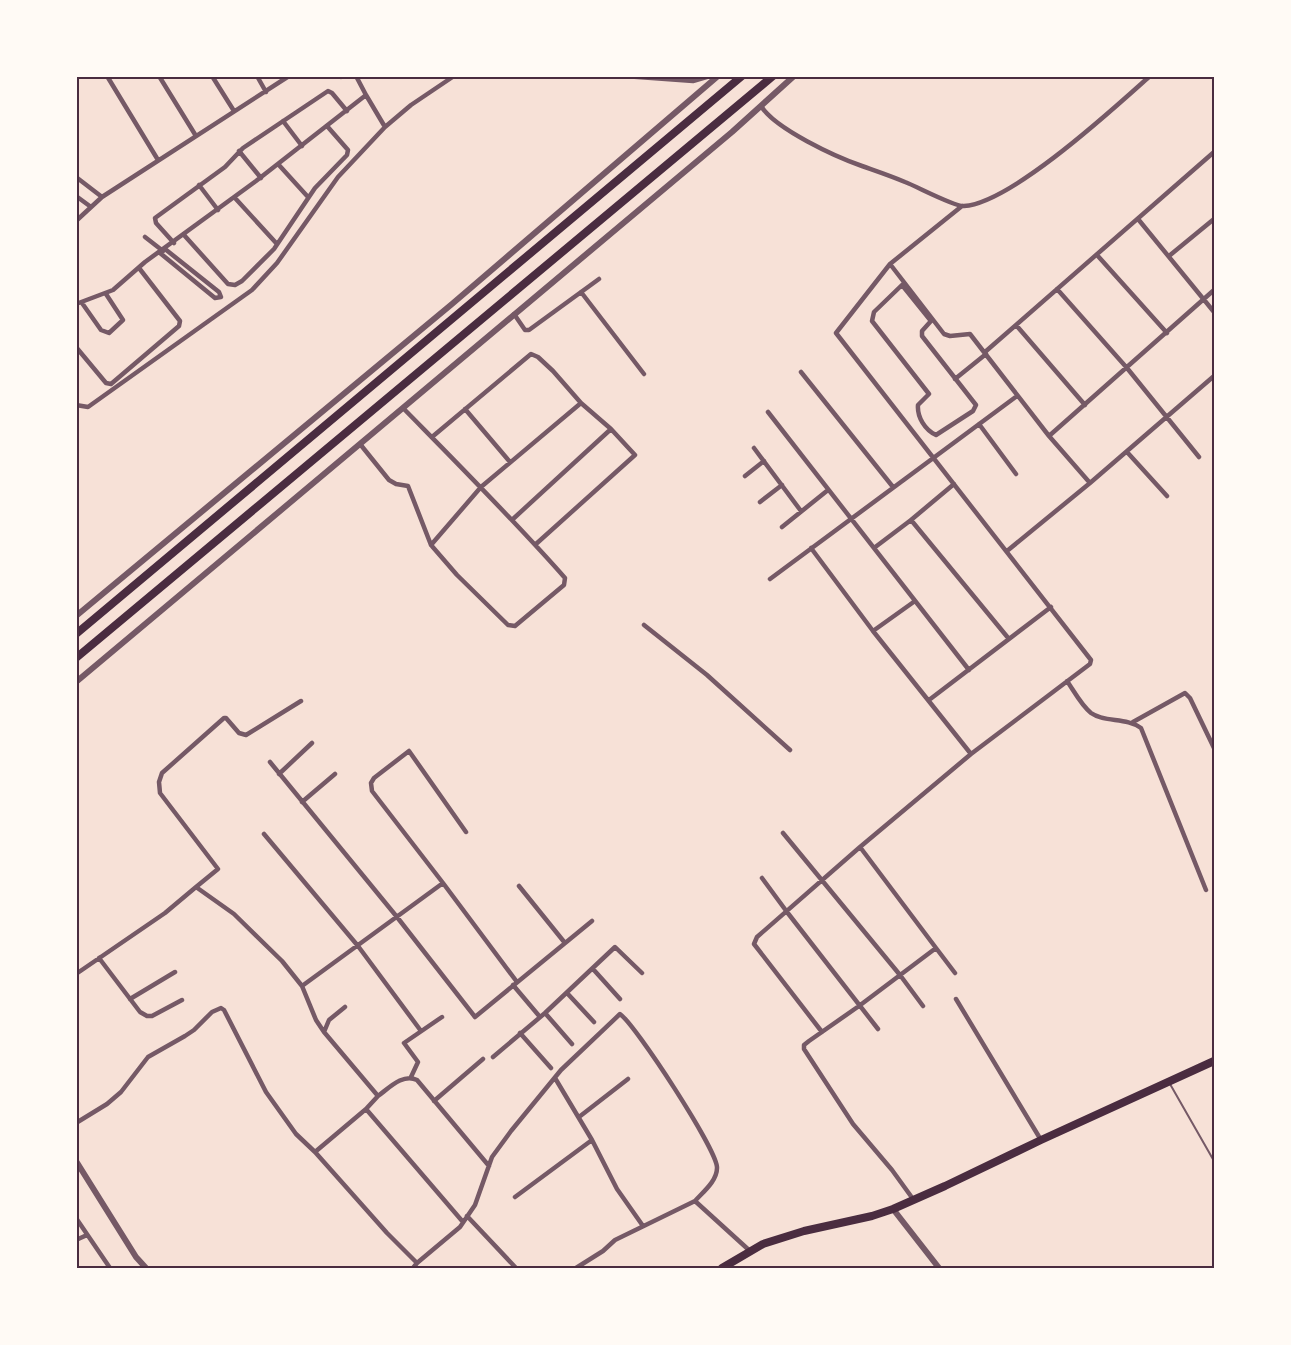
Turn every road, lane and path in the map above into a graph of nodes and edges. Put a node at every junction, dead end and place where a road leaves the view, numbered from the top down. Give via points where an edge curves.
1 (107, 76) edge
2 (159, 76) edge
3 (212, 76) edge
4 (256, 76) edge
5 (289, 76) edge
6 (356, 76) edge
7 (454, 76) edge
8 (710, 76) edge
9 (718, 76) edge
10 (742, 76) edge
11 (774, 76) edge
12 (794, 76) edge
13 (1150, 76) edge
14 (626, 77) edge
15 (266, 92) junction
16 (366, 95) junction
17 (761, 106) junction
18 (234, 111) junction
19 (347, 111) junction
20 (283, 121) junction
21 (327, 126) junction
22 (385, 127) junction
23 (196, 136) junction
24 (302, 146) junction
25 (239, 151) junction
26 (1215, 152) edge
27 (158, 160) junction
28 (278, 164) junction
29 (76, 177) edge
30 (261, 178) junction
31 (199, 185) junction
32 (76, 196) edge
33 (102, 197) junction
34 (308, 197) junction
35 (235, 198) junction
36 (962, 206) junction
37 (91, 207) junction
38 (218, 210) junction
39 (1138, 219) junction
40 (1215, 219) edge
41 (76, 221) edge
42 (184, 236) junction
43 (145, 237) dead end
44 (174, 243) junction
45 (277, 244) junction
46 (163, 251) junction
47 (1097, 255) junction
48 (1169, 256) junction
49 (890, 264) junction
50 (139, 268) junction
51 (599, 279) dead end
52 (1057, 289) junction
53 (1215, 290) edge
54 (582, 292) junction
55 (106, 294) junction
56 (1204, 298) junction
57 (79, 304) edge
58 (230, 306) junction
59 (1215, 312) edge
60 (514, 314) junction
61 (1016, 325) junction
62 (1167, 333) junction
63 (76, 347) edge
64 (985, 353) junction
65 (1127, 368) junction
66 (801, 372) dead end
67 (644, 374) dead end
68 (1215, 376) edge
69 (955, 379) junction
70 (1017, 396) junction
71 (581, 403) junction
72 (76, 405) edge
73 (1084, 405) junction
74 (403, 408) junction
75 (465, 409) junction
76 (768, 412) dead end
77 (1167, 417) junction
78 (979, 424) junction
79 (611, 429) junction
80 (931, 433) junction
81 (1049, 436) junction
82 (432, 437) junction
83 (921, 441) junction
84 (360, 444) junction
85 (754, 448) dead end
86 (1127, 452) junction
87 (1199, 457) dead end
88 (934, 458) junction
89 (510, 462) junction
90 (764, 462) junction
91 (1016, 474) dead end
92 (746, 476) dead end
93 (1090, 483) junction
94 (954, 484) junction
95 (782, 485) junction
96 (482, 487) junction
97 (893, 487) junction
98 (828, 490) junction
99 (1167, 496) dead end
100 (760, 502) dead end
101 (801, 511) junction
102 (513, 519) junction
103 (850, 519) junction
104 (911, 520) junction
105 (782, 526) dead end
106 (430, 544) junction
107 (536, 544) junction
108 (811, 548) junction
109 (874, 548) junction
110 (1007, 551) junction
111 (770, 579) dead end
112 (915, 601) junction
113 (1051, 607) junction
114 (76, 616) edge
115 (644, 626) dead end
116 (873, 631) junction
117 (76, 634) edge
118 (1009, 639) junction
119 (76, 658) edge
120 (969, 670) junction
121 (1067, 681) junction
122 (76, 682) edge
123 (928, 700) junction
124 (301, 701) dead end
125 (1133, 722) junction
126 (312, 743) dead end
127 (1215, 748) edge
128 (790, 750) dead end
129 (971, 754) junction
130 (270, 762) dead end
131 (279, 774) junction
132 (335, 774) dead end
133 (302, 802) junction
134 (466, 832) dead end
135 (783, 833) dead end
136 (264, 834) dead end
137 (860, 847) junction
138 (762, 878) dead end
139 (821, 880) junction
140 (442, 883) junction
141 (196, 886) junction
142 (519, 886) dead end
143 (1206, 890) dead end
144 (786, 912) junction
145 (397, 917) junction
146 (592, 921) dead end
147 (565, 943) junction
148 (358, 946) junction
149 (936, 948) junction
150 (99, 958) junction
151 (593, 969) junction
152 (175, 972) dead end
153 (642, 973) dead end
154 (955, 973) dead end
155 (76, 974) edge
156 (900, 975) junction
157 (515, 984) junction
158 (302, 986) junction
159 (567, 993) junction
160 (130, 999) junction
161 (620, 999) dead end
162 (956, 999) dead end
163 (182, 1000) dead end
164 (859, 1006) junction
165 (923, 1006) dead end
166 (345, 1007) dead end
167 (545, 1013) junction
168 (442, 1017) dead end
169 (540, 1017) junction
170 (594, 1022) dead end
171 (878, 1029) dead end
172 (421, 1031) junction
173 (324, 1032) junction
174 (822, 1032) junction
175 (520, 1034) junction
176 (572, 1044) dead end
177 (493, 1057) dead end
178 (483, 1059) dead end
179 (1215, 1061) edge
180 (551, 1068) dead end
181 (411, 1077) junction
182 (555, 1078) junction
183 (628, 1079) dead end
184 (1168, 1082) junction
185 (378, 1095) junction
186 (434, 1101) junction
187 (366, 1109) junction
188 (579, 1117) junction
189 (76, 1123) edge
190 (592, 1140) junction
191 (1041, 1140) junction
192 (315, 1152) junction
193 (76, 1161) edge
194 (1215, 1161) edge
195 (489, 1166) junction
196 (515, 1197) dead end
197 (913, 1199) junction
198 (695, 1201) junction
199 (893, 1209) junction
200 (467, 1216) junction
201 (76, 1218) edge
202 (463, 1222) junction
203 (643, 1227) junction
204 (87, 1235) junction
205 (76, 1240) edge
206 (750, 1251) junction
207 (417, 1263) junction
208 (110, 1269) edge
209 (146, 1269) edge
210 (413, 1269) edge
211 (516, 1269) edge
212 (576, 1269) edge
213 (722, 1269) edge
214 (939, 1269) edge

1 - 27 street
2 - 23 street
3 - 18 street
4 - 15 street
5 - 15 street
6 - 16 street
7 - 22 street
8 - 14 street via 693,81
9 - 114 street via 452,304
10 - 117 main road
11 - 119 main road
12 - 17 street
13 - 36 street via 1069,145 1021,179 996,196
15 - 18 street
16 - 19 street
16 - 22 street
17 - 36 street via 792,133 841,159
17 - 60 street
18 - 23 street
19 - 20 street via 328,91
19 - 21 street
20 - 24 street
20 - 25 street
21 - 24 street
21 - 34 street via 348,150 347,155
22 - 58 street via 338,177 265,277
23 - 27 street
24 - 28 street
25 - 30 street
25 - 31 street via 225,167
26 - 39 street
27 - 33 street
28 - 30 street
28 - 34 street
29 - 33 street
30 - 35 street
31 - 38 street
31 - 44 street via 155,218
32 - 37 street
33 - 37 street
34 - 45 street
35 - 38 street
35 - 45 street
36 - 49 street
37 - 41 street
38 - 42 street
39 - 47 street
39 - 48 street
40 - 48 street
42 - 44 street
42 - 45 street via 231,285 242,281
43 - 46 street
44 - 46 street
46 - 50 street
46 - 58 street via 219,292
47 - 52 street
47 - 62 street
48 - 56 street
49 - 64 street via 944,334 970,334
49 - 83 street via 836,333
50 - 55 street
50 - 63 street via 180,321 179,326 111,384
51 - 54 street
52 - 61 street
52 - 65 street
53 - 56 street
54 - 60 street via 529,330
54 - 67 street
55 - 57 street
55 - 57 street via 123,320 110,333 101,330
56 - 59 street
56 - 62 street
58 - 72 street via 88,407
60 - 74 street
61 - 64 street
61 - 73 street
62 - 65 street
64 - 69 street
64 - 70 street
65 - 73 street
65 - 77 street
66 - 97 street
68 - 77 street
69 - 80 street via 976,409 936,435
69 - 80 street via 922,336 931,321 902,285 874,312 872,321 928,394 917,412
70 - 78 street
70 - 81 street
71 - 75 street via 553,371 531,354
71 - 79 street
71 - 89 street
73 - 81 street
74 - 82 street
74 - 84 street
75 - 82 street
75 - 89 street
76 - 98 street
77 - 86 street
77 - 87 street
78 - 88 street
78 - 91 street
79 - 102 street
79 - 107 street via 635,455
80 - 83 street
81 - 93 street
82 - 96 street
83 - 88 street
84 - 106 street via 389,480 408,486
84 - 122 street
85 - 90 street
86 - 93 street
86 - 99 street
88 - 94 street
88 - 97 street
89 - 96 street
90 - 92 street
90 - 95 street
93 - 110 street
94 - 104 street
94 - 110 street
95 - 100 street
95 - 101 street
96 - 102 street
96 - 106 street
97 - 103 street
98 - 101 street
98 - 103 street
101 - 105 street
102 - 107 street
103 - 108 street
103 - 109 street
104 - 109 street
104 - 118 street
106 - 107 street via 508,625 515,626 566,582
108 - 111 street
108 - 116 street
109 - 112 street
110 - 113 street
112 - 116 street
112 - 120 street
113 - 118 street
113 - 121 street via 1091,660
115 - 128 street via 707,675
116 - 123 street
118 - 120 street
120 - 123 street
121 - 125 street via 1093,714
121 - 129 street
123 - 129 street
124 - 141 street via 246,735 224,718 162,773 160,793 218,869
125 - 127 street via 1185,693
125 - 143 street via 1141,728
126 - 131 street
129 - 137 street
130 - 131 street
131 - 133 street
132 - 133 street
133 - 145 street
134 - 140 street via 410,751 371,783 372,791
135 - 139 street
136 - 148 street
137 - 139 street
137 - 149 street
138 - 144 street
139 - 144 street
139 - 156 street
140 - 145 street
140 - 157 street
141 - 150 street
141 - 158 street via 234,914
142 - 147 street
144 - 164 street
144 - 174 street via 754,944
145 - 148 street
145 - 157 street via 475,1017
146 - 147 street
147 - 157 street
148 - 158 street
148 - 172 street
149 - 154 street
149 - 156 street
150 - 155 street
150 - 160 street
151 - 153 street via 615,947
151 - 159 street
151 - 161 street
152 - 160 street
156 - 164 street
156 - 165 street
157 - 169 street
158 - 173 street
159 - 167 street
159 - 170 street
160 - 163 street via 147,1016
162 - 191 street
164 - 171 street
164 - 174 street
166 - 173 street via 329,1020
167 - 169 street
167 - 176 street
168 - 172 street
169 - 175 street
172 - 181 street via 404,1043 418,1062
173 - 185 street
174 - 197 street via 804,1045 804,1050 853,1124
175 - 177 street
175 - 180 street
178 - 186 street
179 - 184 main road
181 - 185 street
181 - 186 street
182 - 188 street
182 - 195 street via 511,1131
182 - 198 street via 622,1014 669,1078 718,1164 717,1176
183 - 188 street
184 - 191 main road
184 - 194 lane
185 - 187 street
186 - 195 street
187 - 192 street
187 - 202 street
188 - 190 street
189 - 192 street via 121,1092 148,1057 194,1030 221,1008 266,1092 296,1134
190 - 196 street
190 - 203 street via 617,1189
191 - 197 main road
192 - 207 street
193 - 209 street
195 - 200 street
197 - 199 main road
198 - 203 street
198 - 206 street
199 - 206 main road via 804,1230
199 - 214 street
200 - 202 street
200 - 211 street
201 - 204 street
202 - 207 street
203 - 212 street via 615,1240
204 - 205 street
204 - 208 street
206 - 213 main road
207 - 210 street

